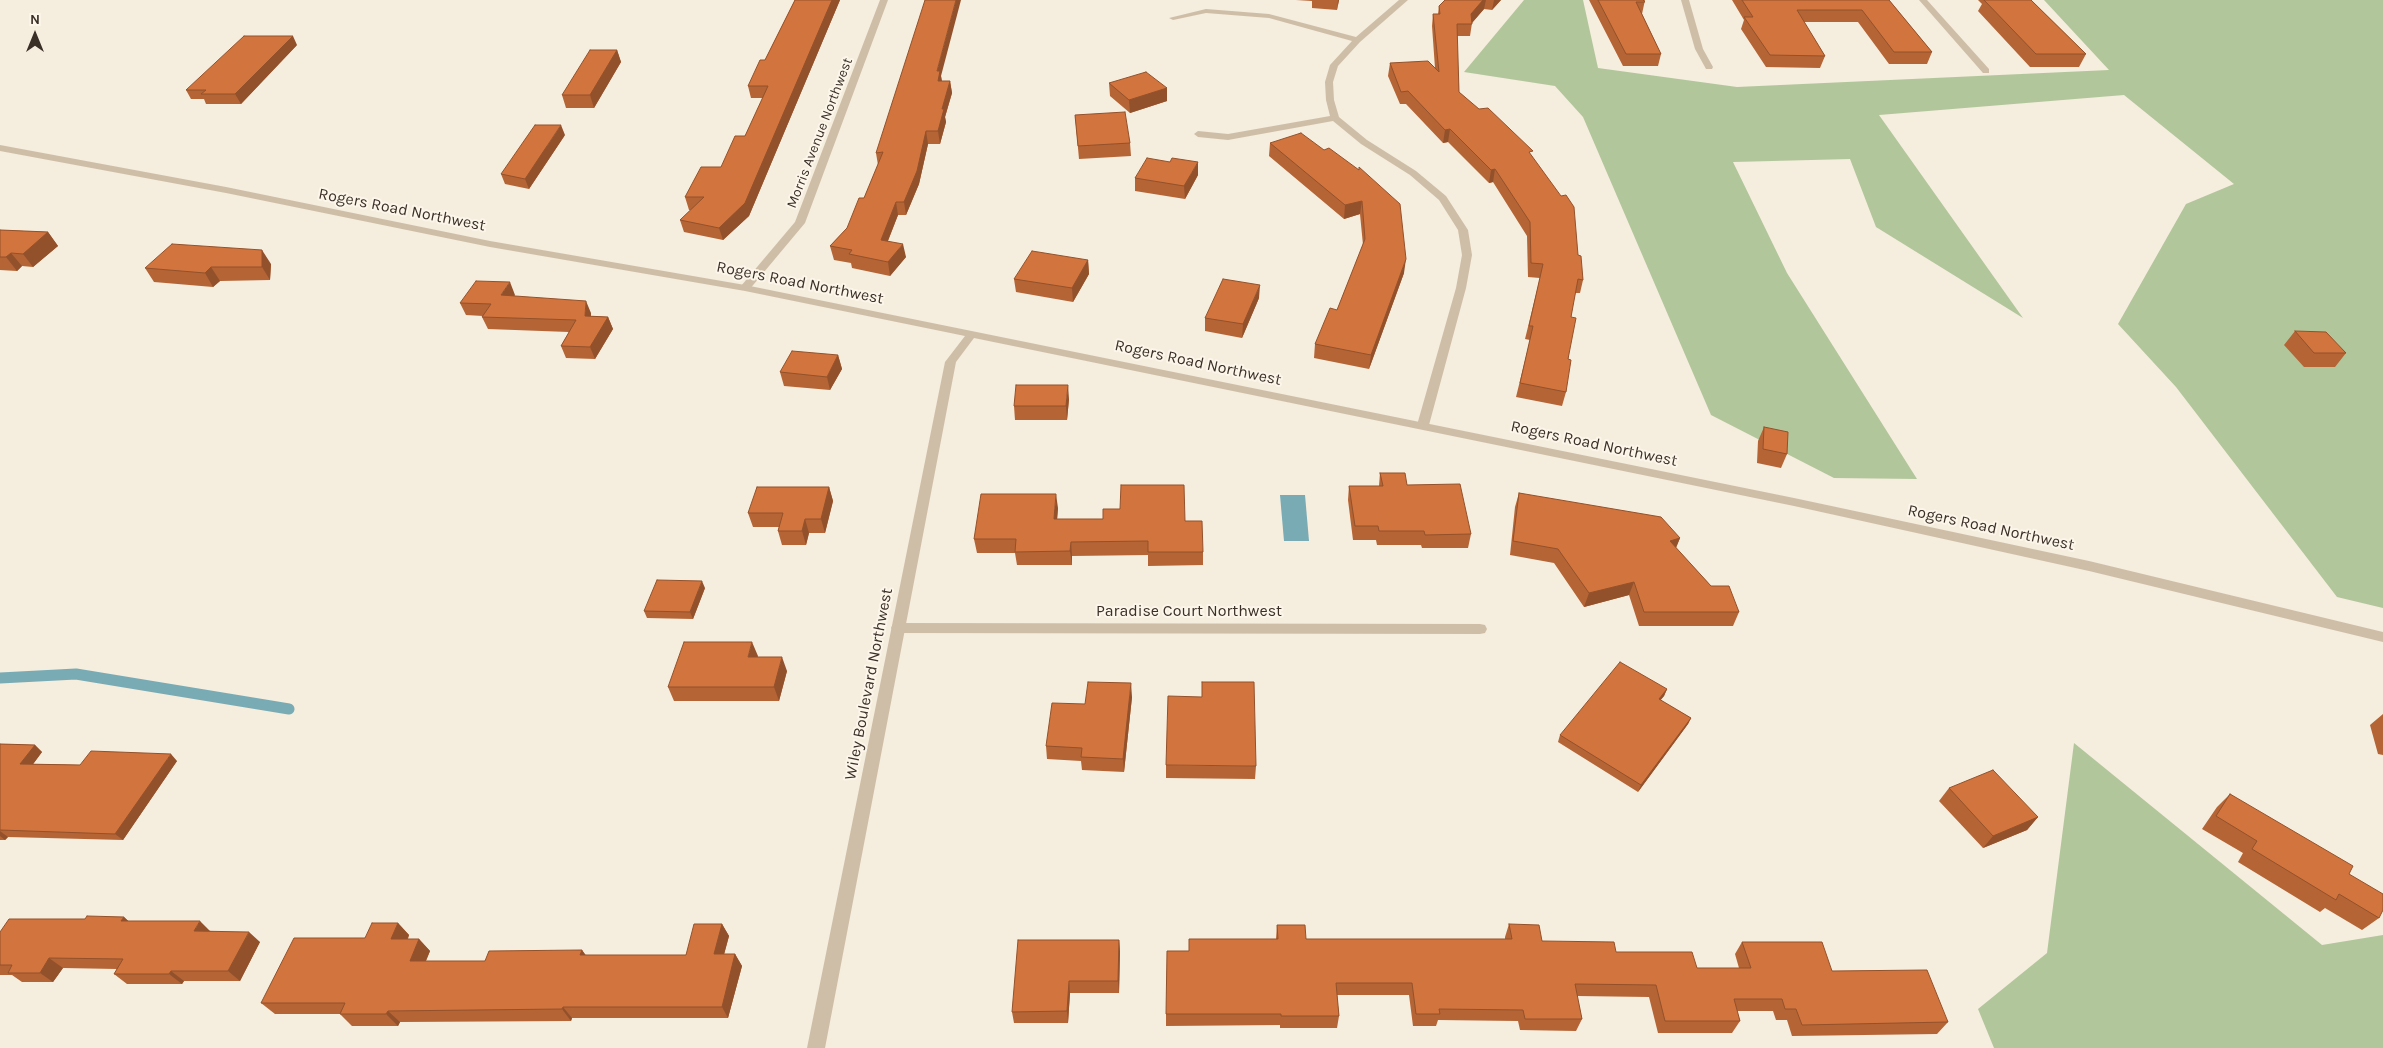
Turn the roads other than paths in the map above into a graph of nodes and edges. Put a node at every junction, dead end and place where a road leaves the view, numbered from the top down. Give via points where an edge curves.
1 (884, 0) edge
2 (1404, 0) edge
3 (1686, 0) edge
4 (1923, 0) edge
5 (1173, 18) dead end
6 (1357, 40) junction
7 (1709, 67) dead end
8 (1986, 71) dead end
9 (1335, 118) junction
10 (1198, 134) dead end
11 (0, 148) edge
12 (744, 288) junction
13 (972, 333) junction
14 (1423, 425) junction
15 (898, 628) junction
16 (1480, 629) dead end
17 (2383, 637) edge
18 (816, 1048) edge

1 - 12 street, Morris Avenue Northwest via 800,223
2 - 6 street
3 - 7 street via 1699,49
4 - 8 street
5 - 6 street via 1206,11 1242,12 1269,16
6 - 9 street via 1334,65 1328,82
9 - 10 street via 1228,136
9 - 14 street via 1443,198 1463,230 1467,255 1461,288
11 - 12 street, Rogers Road Northwest via 490,244
12 - 13 street, Rogers Road Northwest
13 - 14 street, Rogers Road Northwest
13 - 15 street, Wiley Boulevard Northwest via 951,362
14 - 17 street, Rogers Road Northwest via 2080,564
15 - 16 street, Paradise Court Northwest
15 - 18 street, Wiley Boulevard Northwest

